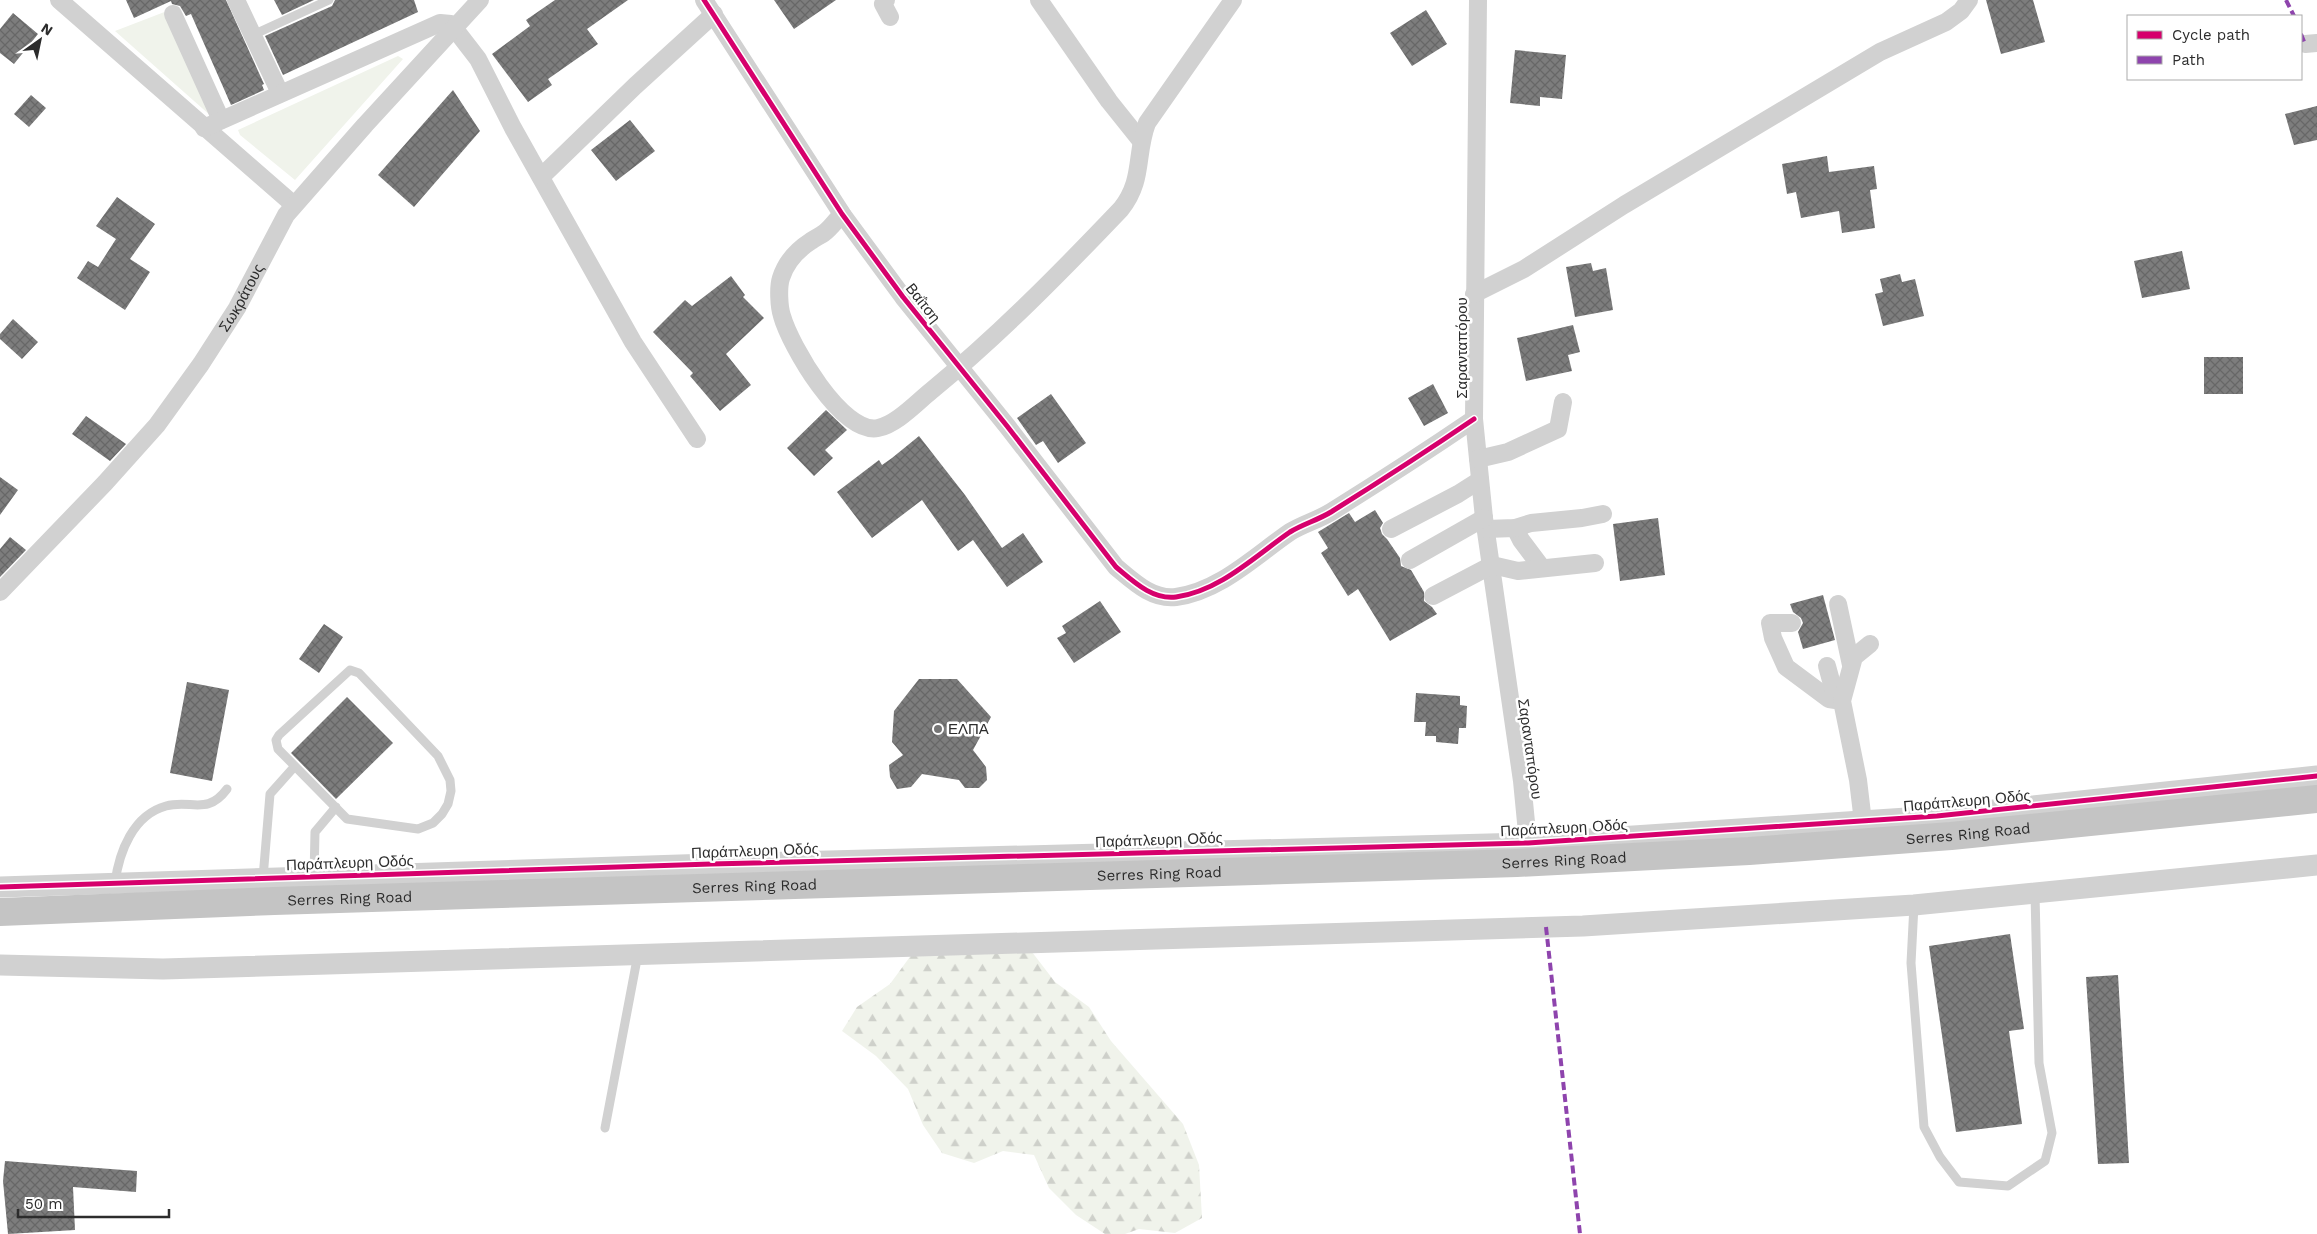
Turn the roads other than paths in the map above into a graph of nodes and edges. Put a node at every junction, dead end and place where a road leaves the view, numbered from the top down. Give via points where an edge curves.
1 (59, 0) edge
2 (236, 0) edge
3 (329, 0) edge
4 (480, 0) edge
5 (1039, 0) edge
6 (1233, 0) edge
7 (1478, 0) edge
8 (1969, 0) edge
9 (709, 7) edge
10 (173, 14) dead end
11 (455, 26) junction
12 (253, 35) junction
13 (280, 93) junction
14 (221, 120) junction
15 (204, 128) junction
16 (1141, 142) junction
17 (541, 177) junction
18 (294, 205) junction
19 (842, 214) junction
20 (1474, 294) junction
21 (959, 368) junction
22 (1563, 402) dead end
23 (1474, 419) junction
24 (697, 440) dead end
25 (1478, 459) junction
26 (1480, 480) junction
27 (1603, 514) dead end
28 (1485, 523) junction
29 (1515, 528) junction
30 (1391, 529) dead end
31 (1410, 560) dead end
32 (1595, 563) dead end
33 (1492, 565) junction
34 (1542, 568) junction
35 (0, 592) edge
36 (1433, 596) dead end
37 (1838, 604) dead end
38 (1792, 623) dead end
39 (1870, 644) dead end
40 (1851, 665) junction
41 (1827, 666) dead end
42 (1839, 700) junction
43 (295, 766) junction
44 (2317, 776) edge
45 (227, 789) dead end
46 (2317, 800) edge
47 (336, 808) junction
48 (1863, 822) junction
49 (1528, 843) junction
50 (2317, 864) edge
51 (314, 877) junction
52 (263, 878) junction
53 (115, 884) junction
54 (0, 887) edge
55 (2035, 894) junction
56 (1914, 905) junction
57 (0, 912) edge
58 (638, 954) junction
59 (0, 965) edge
60 (605, 1128) dead end

1 - 15 street
2 - 12 street
3 - 12 lane
4 - 11 street, Σωκράτους
5 - 16 street
6 - 16 street via 1154,112
7 - 20 street, Σαρανταπόρου
8 - 20 street via 1946,22 1880,52 1624,205 1524,269
9 - 17 street via 635,86
9 - 19 street, Βαΐτση
10 - 14 street
11 - 13 street via 440,23
11 - 17 street via 478,59
11 - 18 street, Σωκράτους
12 - 13 street
13 - 14 street
14 - 15 street
15 - 18 street
16 - 21 street via 1137,182 1121,209 1006,326
17 - 24 street via 632,342
18 - 35 street, Σωκράτους via 280,225 237,308 166,412 105,483
19 - 21 street, Βαΐτση
19 - 21 street via 823,234 799,250 780,280 781,315 803,362 820,388 838,408 858,422 879,428 903,414
20 - 23 street, Σαρανταπόρου
21 - 23 street, Βαΐτση via 1116,567 1154,594 1175,597 1214,585 1290,532 1329,514
22 - 25 street via 1558,429 1508,452
23 - 25 street, Σαρανταπόρου
25 - 26 street, Σαρανταπόρου
26 - 28 street, Σαρανταπόρου
26 - 30 street
27 - 29 street
28 - 29 street
28 - 31 street
28 - 33 street, Σαρανταπόρου
29 - 34 street
32 - 34 street
33 - 34 street via 1518,571
33 - 36 street
33 - 49 street, Σαρανταπόρου
37 - 40 street
38 - 42 street via 1770,623 1786,667 1829,699
39 - 40 street via 1854,657
40 - 42 street
41 - 42 street
42 - 48 street via 1857,771
43 - 47 lane
43 - 47 lane via 278,748 276,740 346,672 355,670 438,756 450,780 450,798 442,814 418,830 350,820
43 - 52 lane via 270,794
44 - 48 street, Παράπλευρη Οδός via 2057,805
45 - 53 lane via 209,805 167,806 144,819 133,830 122,851
46 - 57 main road, Serres Ring Road via 1951,836 1517,863
47 - 51 lane via 315,832
48 - 49 street, Παράπλευρη Οδός
49 - 51 street, Παράπλευρη Οδός
50 - 55 street
51 - 52 street, Παράπλευρη Οδός
52 - 53 street, Παράπλευρη Οδός
53 - 54 street, Παράπλευρη Οδός
55 - 56 street
55 - 56 lane via 2039,1064 2052,1133 2045,1161 2008,1186 1959,1182 1940,1157 1924,1127 1911,963
56 - 58 street via 1583,926
58 - 59 street via 154,969
58 - 60 lane

